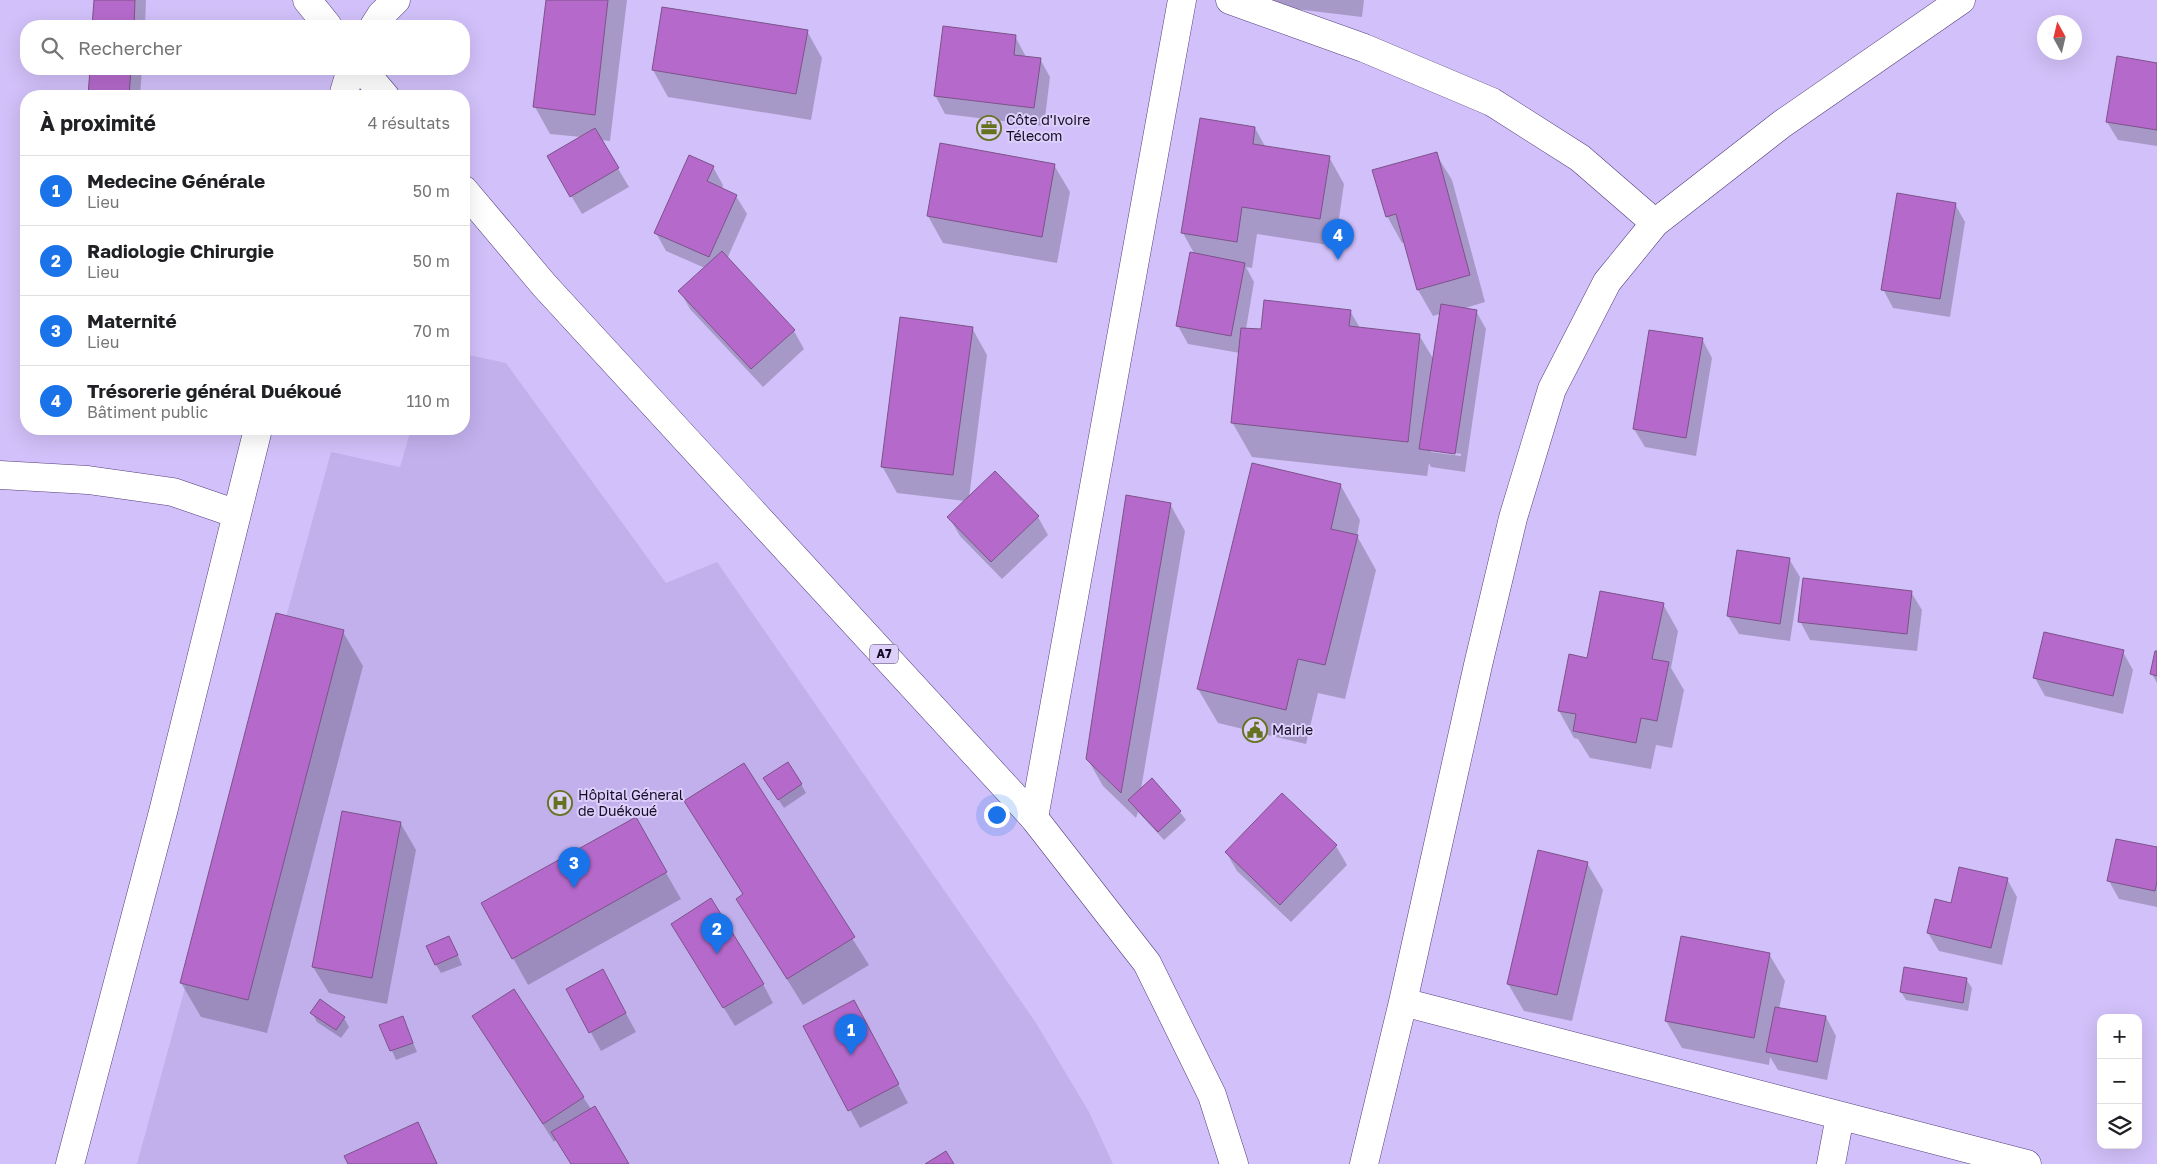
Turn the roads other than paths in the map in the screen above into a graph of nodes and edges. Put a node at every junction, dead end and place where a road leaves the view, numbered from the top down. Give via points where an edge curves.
1 (307, 0) edge
2 (396, 0) edge
3 (1182, 0) edge
4 (1230, 0) edge
5 (1961, 0) edge
6 (323, 20) edge
7 (378, 20) edge
8 (349, 75) edge
9 (367, 75) edge
10 (345, 90) edge
11 (380, 90) edge
12 (470, 197) edge
13 (1655, 223) junction
14 (257, 435) edge
15 (0, 475) edge
16 (238, 514) junction
17 (1034, 818) junction
18 (1403, 1002) junction
19 (1840, 1116) junction
20 (70, 1164) edge
21 (1234, 1164) edge
22 (1364, 1164) edge
23 (1831, 1164) edge
24 (2027, 1164) edge

1 - 6 main road
2 - 7 main road
3 - 17 main road
4 - 13 main road via 1364,48 1492,102 1580,158
5 - 13 main road via 1782,124
8 - 10 main road
9 - 11 main road
12 - 17 main road, A7 via 544,285
13 - 18 main road via 1607,282 1552,389 1511,527
14 - 16 main road
15 - 16 main road via 88,480 173,492
16 - 20 main road
17 - 21 main road, A7 via 1147,963 1212,1096
18 - 19 main road
18 - 22 main road
19 - 23 main road
19 - 24 main road

